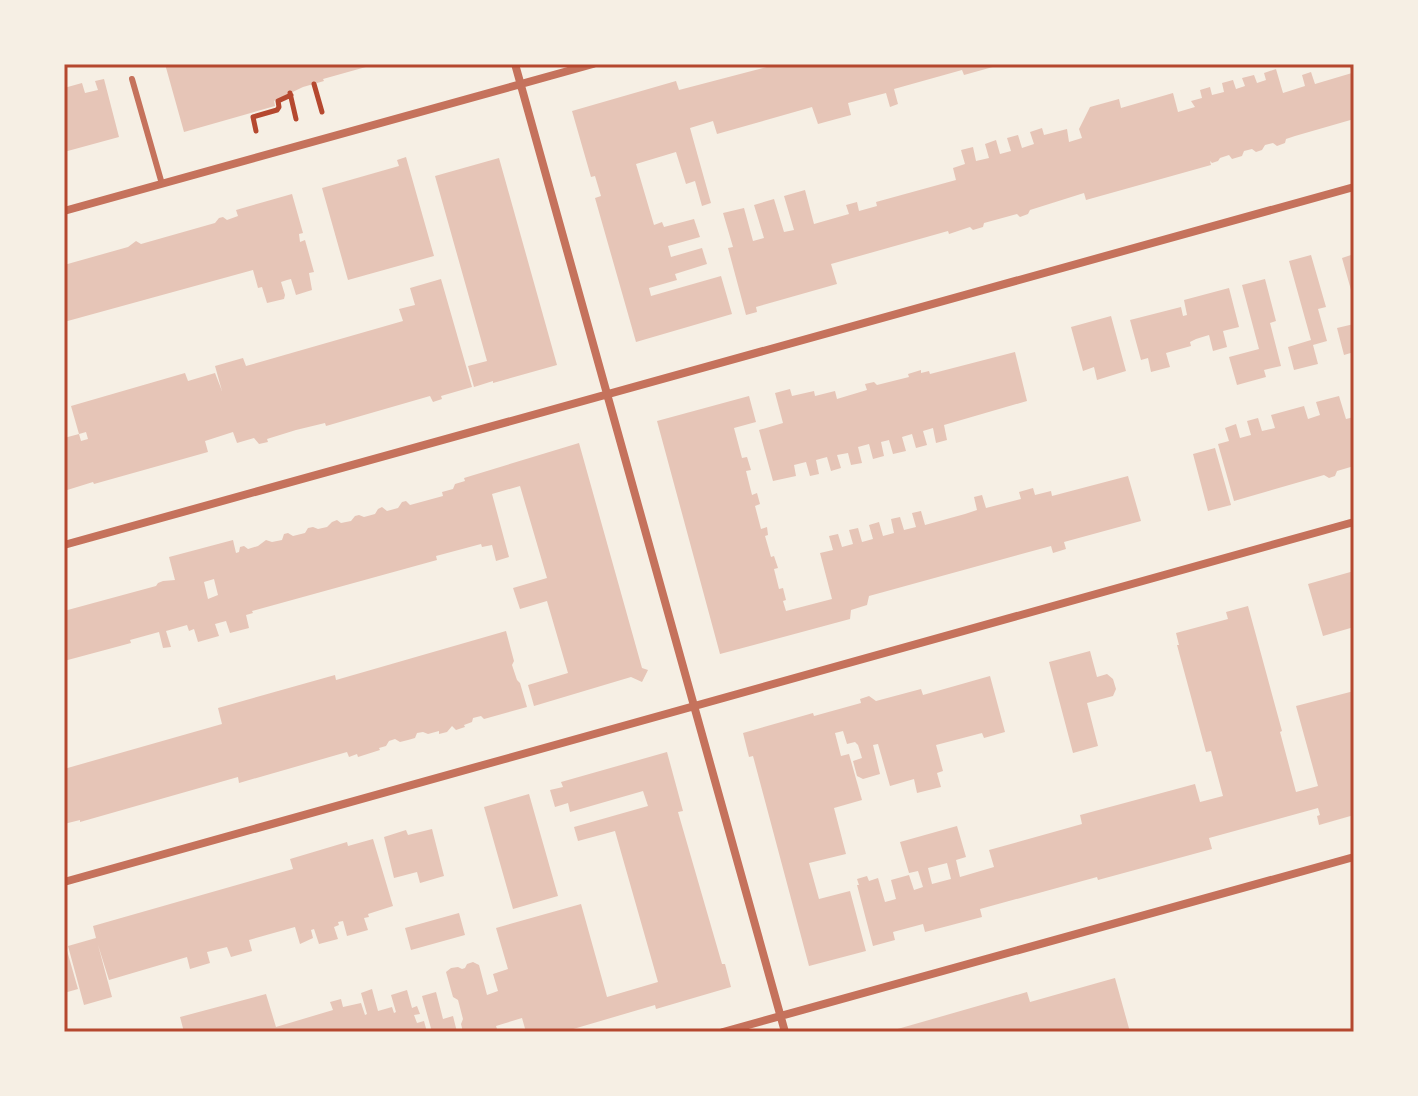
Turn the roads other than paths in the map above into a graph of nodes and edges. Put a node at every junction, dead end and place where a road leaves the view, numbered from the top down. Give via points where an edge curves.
1 (515, 64) edge
2 (593, 64) edge
3 (132, 79) dead end
4 (520, 84) junction
5 (162, 184) junction
6 (1354, 187) edge
7 (64, 211) edge
8 (607, 394) junction
9 (1354, 522) edge
10 (64, 545) edge
11 (694, 706) junction
12 (1354, 857) edge
13 (64, 882) edge
14 (781, 1016) junction
15 (723, 1032) edge
16 (785, 1032) edge

1 - 4 street
2 - 4 street
3 - 5 lane
4 - 5 street
4 - 8 street
5 - 7 street
6 - 8 street
8 - 10 street
8 - 11 street
9 - 11 street
11 - 13 street
11 - 14 street
12 - 14 street
14 - 15 street
14 - 16 street

